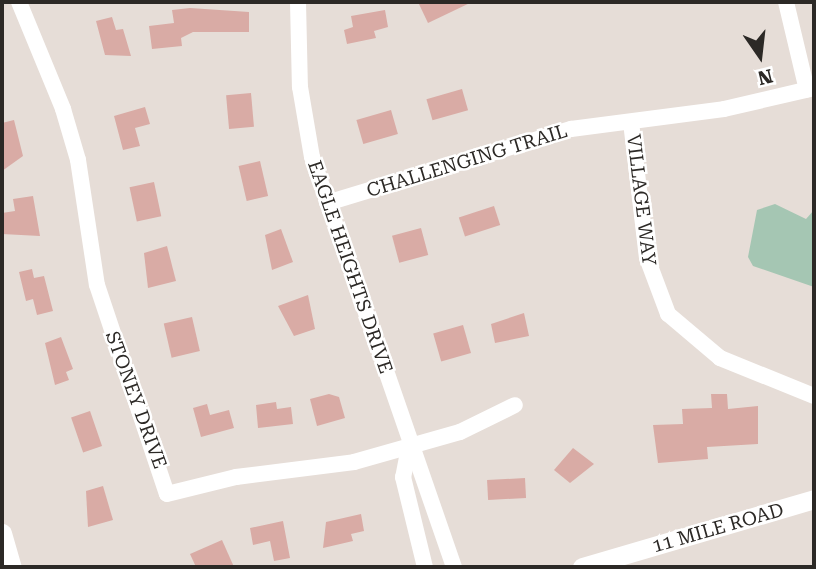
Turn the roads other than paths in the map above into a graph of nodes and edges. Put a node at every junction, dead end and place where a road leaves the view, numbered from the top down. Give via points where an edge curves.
1 (19, 2) edge
2 (298, 2) edge
3 (786, 2) edge
4 (810, 89) edge
5 (631, 122) junction
6 (327, 203) junction
7 (814, 396) edge
8 (515, 405) dead end
9 (409, 447) junction
10 (814, 499) edge
11 (2, 533) edge
12 (12, 567) edge
13 (425, 567) edge
14 (454, 567) edge
15 (582, 567) edge

1 - 9 street, STONEY DRIVE via 63,109 78,160 97,285 167,494
2 - 6 street, EAGLE HEIGHTS DRIVE via 300,87
3 - 4 street
4 - 5 street, CHALLENGING TRAIL
5 - 6 street, CHALLENGING TRAIL via 524,141
5 - 7 street, VILLAGE WAY via 647,258 668,314 720,358
6 - 9 street, EAGLE HEIGHTS DRIVE
8 - 9 street, STONEY DRIVE
9 - 13 street, EAGLE HEIGHTS DRIVE via 403,477
9 - 14 street, EAGLE HEIGHTS DRIVE via 432,495
10 - 15 street, 11 MILE ROAD
11 - 12 street

